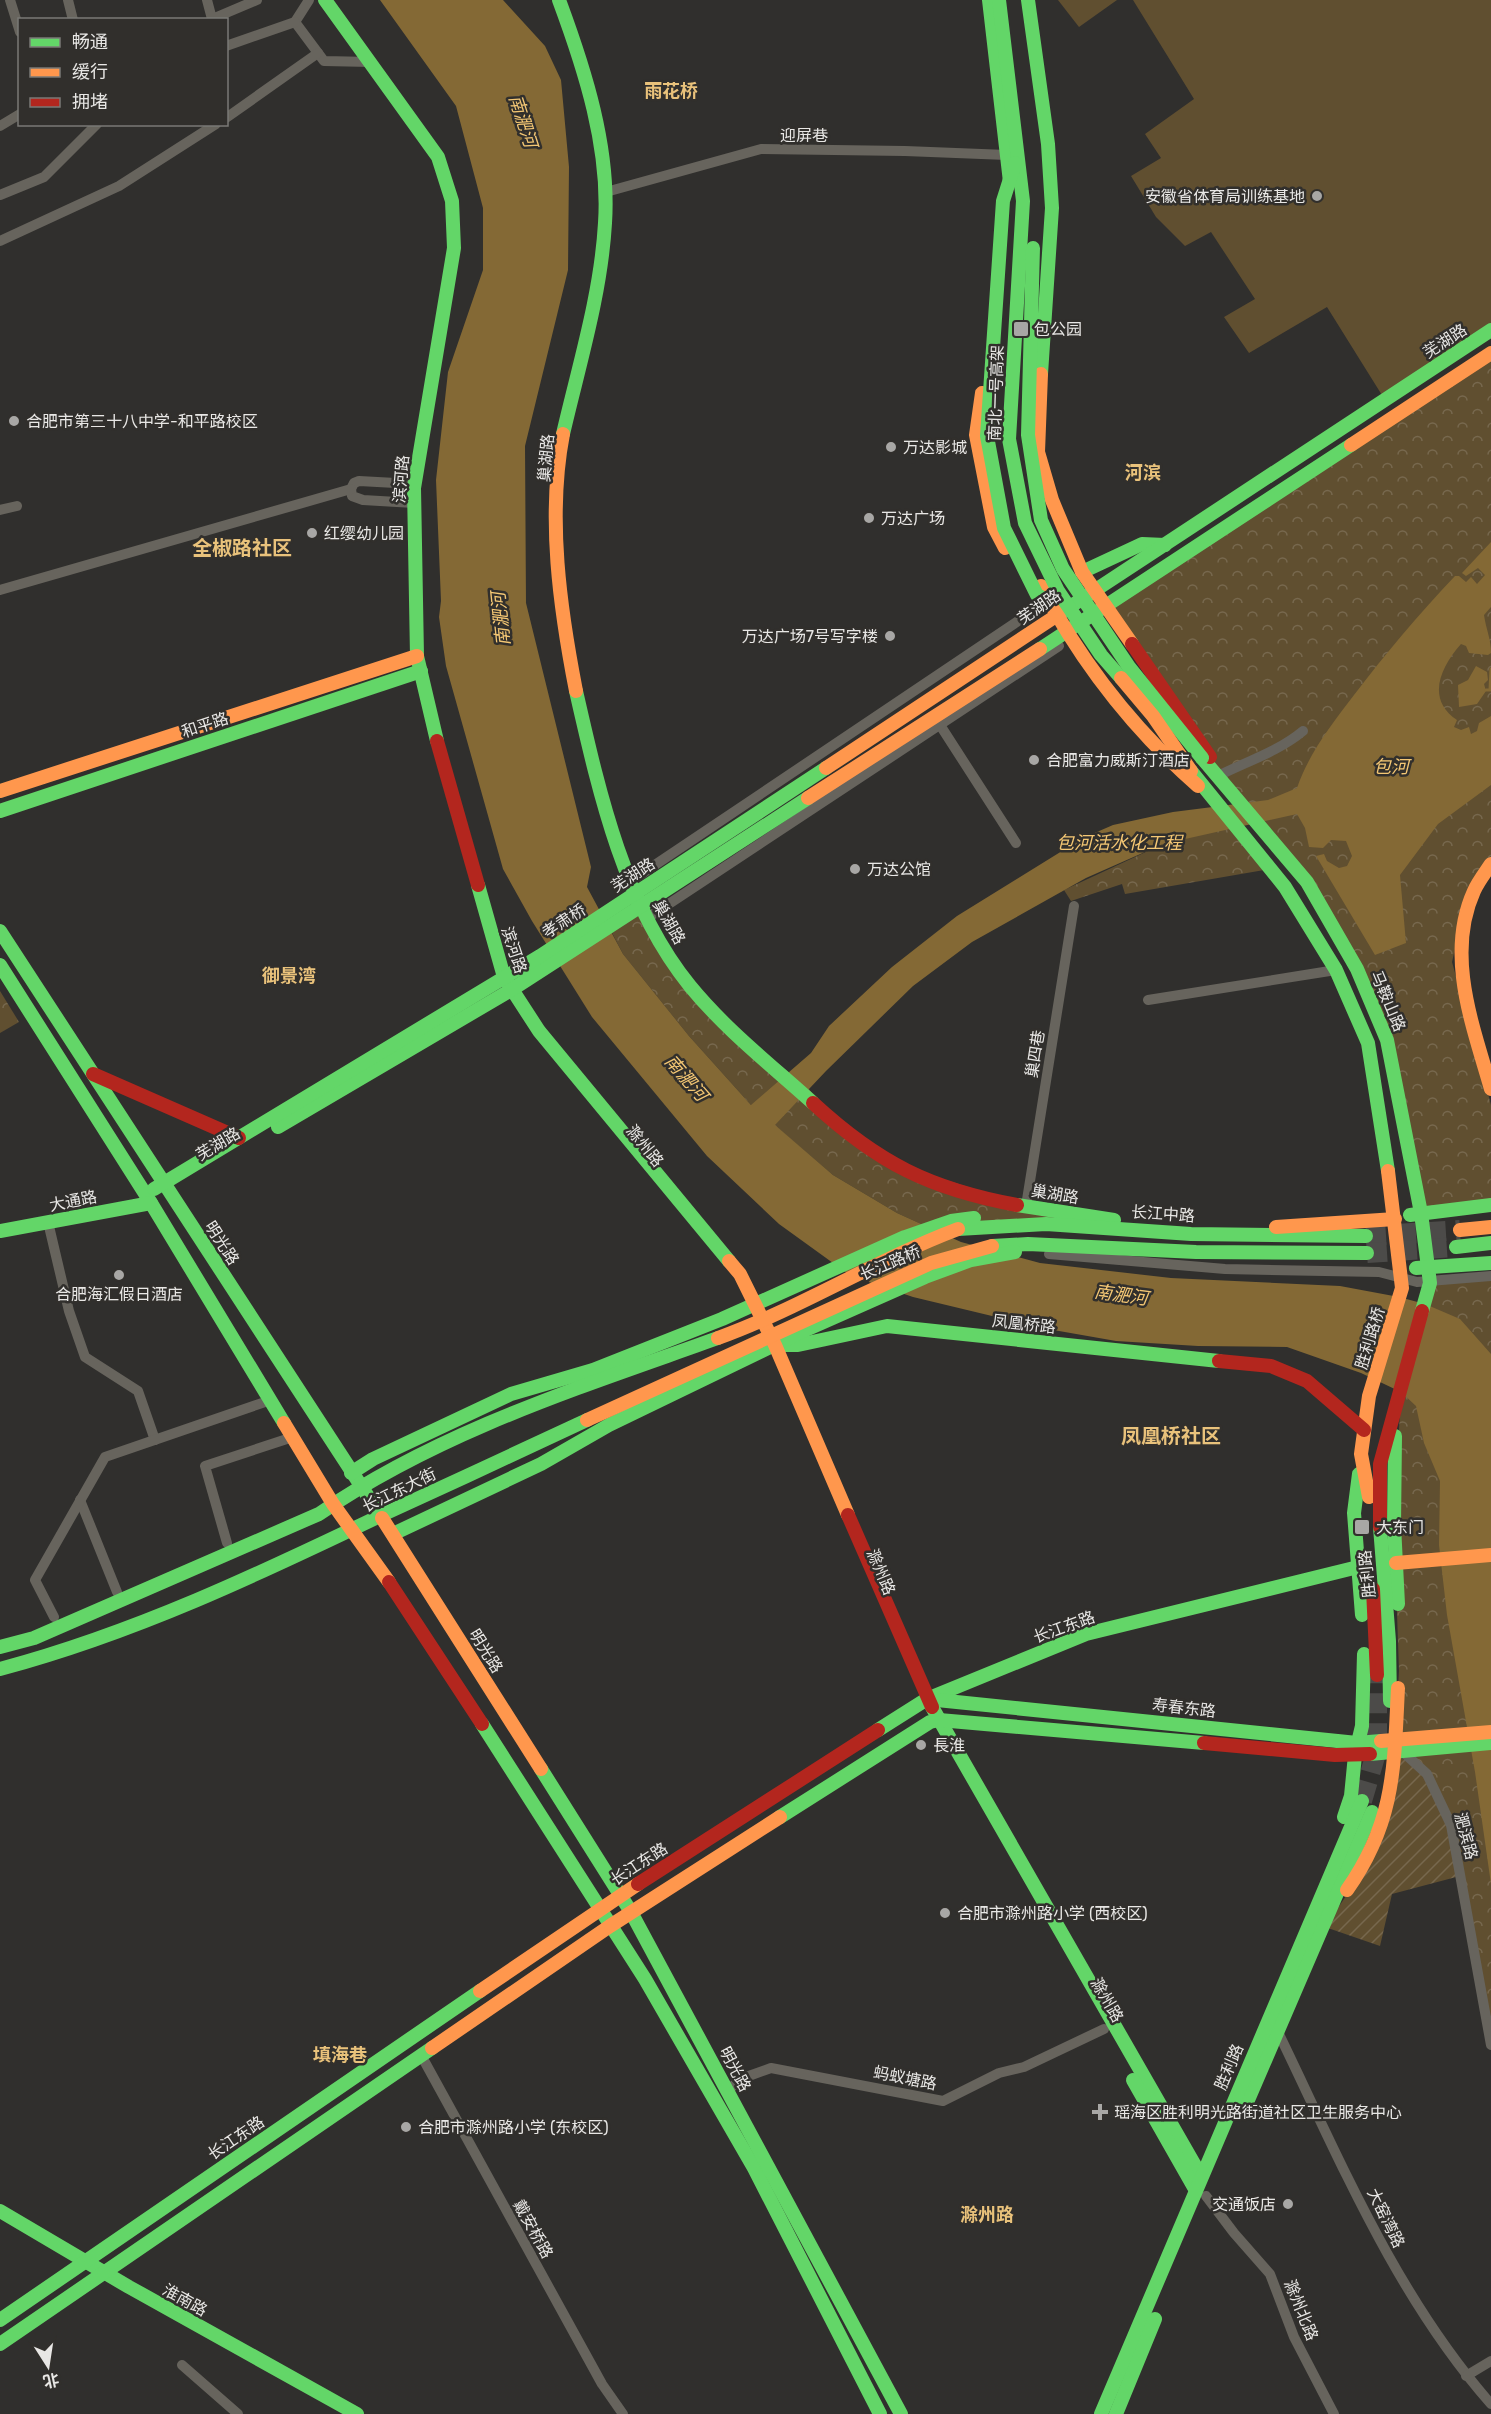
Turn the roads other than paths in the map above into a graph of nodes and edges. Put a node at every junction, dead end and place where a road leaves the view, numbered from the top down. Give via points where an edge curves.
1 (10, 0) edge
2 (68, 0) edge
3 (207, 0) edge
4 (257, 0) edge
5 (309, 0) edge
6 (325, 0) edge
7 (559, 0) edge
8 (989, 0) edge
9 (999, 0) edge
10 (1012, 0) edge
11 (1028, 0) edge
12 (1034, 0) edge
13 (72, 18) edge
14 (212, 18) edge
15 (214, 18) edge
16 (295, 22) junction
17 (18, 26) edge
18 (228, 45) edge
19 (318, 53) junction
20 (371, 62) junction
21 (1037, 83) junction
22 (18, 115) edge
23 (228, 117) edge
24 (0, 126) edge
25 (95, 126) edge
26 (213, 126) edge
27 (1012, 155) junction
28 (606, 192) junction
29 (0, 195) edge
30 (0, 241) edge
31 (1491, 330) edge
32 (1491, 353) edge
33 (414, 484) junction
34 (351, 489) junction
35 (414, 503) junction
36 (17, 506) dead end
37 (0, 510) edge
38 (1165, 545) junction
39 (1082, 572) junction
40 (0, 590) edge
41 (1094, 590) junction
42 (1048, 601) junction
43 (1106, 606) junction
44 (1055, 616) junction
45 (1068, 634) junction
46 (417, 656) junction
47 (421, 671) junction
48 (940, 725) junction
49 (1303, 731) dead end
50 (1202, 758) joint
51 (1220, 775) junction
52 (0, 790) edge
53 (1230, 790) junction
54 (1216, 801) junction
55 (0, 811) edge
56 (1016, 843) dead end
57 (1491, 864) edge
58 (638, 900) junction
59 (1074, 906) dead end
60 (609, 919) joint
61 (0, 930) edge
62 (544, 960) joint
63 (0, 965) edge
64 (1336, 970) junction
65 (506, 987) junction
66 (1148, 1000) dead end
67 (93, 1074) junction
68 (1491, 1089) edge
69 (239, 1138) junction
70 (166, 1188) junction
71 (149, 1198) junction
72 (1491, 1205) edge
73 (1026, 1206) junction
74 (1422, 1213) junction
75 (1084, 1215) junction
76 (1069, 1218) junction
77 (1395, 1219) junction
78 (0, 1222) edge
79 (48, 1222) junction
80 (955, 1225) junction
81 (1491, 1227) edge
82 (1129, 1229) junction
83 (1460, 1230) tunnel mouth
84 (0, 1231) edge
85 (1366, 1236) tunnel mouth
86 (1491, 1243) edge
87 (1456, 1247) tunnel mouth
88 (1016, 1252) joint
89 (1367, 1253) tunnel mouth
90 (1491, 1263) edge
91 (1429, 1267) junction
92 (1491, 1276) edge
93 (1401, 1278) junction
94 (1430, 1283) junction
95 (751, 1306) junction
96 (786, 1306) joint
97 (759, 1322) junction
98 (803, 1325) junction
99 (769, 1342) junction
100 (1369, 1396) joint
101 (271, 1400) junction
102 (1394, 1409) junction
103 (1364, 1430) junction
104 (293, 1437) junction
105 (155, 1440) junction
106 (1362, 1454) junction
107 (351, 1473) junction
108 (360, 1486) junction
109 (80, 1500) junction
110 (333, 1504) junction
111 (381, 1516) junction
112 (352, 1532) junction
113 (393, 1534) junction
114 (227, 1543) dead end
115 (1491, 1555) edge
116 (1396, 1563) junction
117 (1358, 1567) junction
118 (117, 1592) dead end
119 (54, 1617) dead end
120 (0, 1647) edge
121 (0, 1669) edge
122 (1377, 1675) tunnel mouth
123 (923, 1701) junction
124 (1390, 1701) dead end
125 (935, 1721) junction
126 (1491, 1732) edge
127 (1438, 1743) junction
128 (1491, 1743) edge
129 (1356, 1749) junction
130 (1398, 1749) junction
131 (1362, 1801) tunnel mouth
132 (1372, 1812) tunnel mouth
133 (621, 1895) junction
134 (1317, 1905) junction
135 (1334, 1906) junction
136 (599, 1909) junction
137 (632, 1912) junction
138 (610, 1926) junction
139 (1104, 2029) junction
140 (1278, 2031) junction
141 (1491, 2045) edge
142 (421, 2055) junction
143 (727, 2090) junction
144 (1201, 2187) junction
145 (0, 2211) edge
146 (85, 2261) junction
147 (104, 2272) junction
148 (0, 2320) edge
149 (0, 2344) edge
150 (1491, 2361) edge
151 (182, 2365) dead end
152 (1466, 2376) junction
153 (1120, 2387) junction
154 (1491, 2404) edge
155 (238, 2414) edge
156 (357, 2414) edge
157 (623, 2414) edge
158 (880, 2414) edge
159 (901, 2414) edge
160 (1096, 2414) edge
161 (1101, 2414) edge
162 (1118, 2414) edge
163 (1335, 2414) edge

1 - 17 street
2 - 13 street
3 - 14 street
4 - 15 street
5 - 16 street
6 - 20 main road, 滨河路
7 - 28 main road, 巢湖路 via 600,146
8 - 27 main road
9 - 27 main road, 南北一号高架, bridge
10 - 50 main road, 南北一号高架, bridge via 1034,207 1028,435 1041,520 1063,569 1123,657
11 - 21 main road
12 - 21 main road
16 - 18 street
16 - 19 street
19 - 20 street via 324,61
19 - 23 street
20 - 33 main road, 滨河路 via 438,157 452,201 454,248
21 - 39 main road via 1048,144 1052,208 1042,329 1038,452 1052,500
22 - 24 street
25 - 29 street via 44,177
26 - 30 street via 119,186
27 - 28 street, 迎屏巷 via 761,149
27 - 42 main road, bridge via 1003,201 987,436 1004,528 1037,595
27 - 54 main road, 南北一号高架, bridge via 1023,201 1009,439 1025,523 1064,600 1101,655
28 - 58 main road, 巢湖路 via 600,261 560,454 558,531 572,674 592,763
31 - 38 main road, 芜湖路
32 - 43 main road, 芜湖路
33 - 34 street via 359,481
33 - 35 main road, 滨河路
34 - 35 street via 352,496 363,500
34 - 40 street
35 - 46 main road, 滨河路
36 - 37 street
38 - 39 main road via 1142,544
38 - 41 main road, 芜湖路
39 - 41 main road
41 - 43 main road
41 - 44 main road, 芜湖路
42 - 44 main road
42 - 58 street
43 - 45 main road, 芜湖路
43 - 51 main road
44 - 45 main road
44 - 58 main road, 芜湖路
45 - 48 street
45 - 54 main road via 1143,731 1179,771
45 - 58 main road, 芜湖路
46 - 47 main road, 滨河路
46 - 52 main road, 和平路
47 - 55 main road, 和平路
47 - 65 main road, 滨河路
48 - 56 street
48 - 58 street
49 - 51 street via 1285,746
50 - 53 main road, 马鞍山路
51 - 53 main road
53 - 74 main road, 马鞍山路 via 1307,882 1356,969 1387,1041
54 - 64 main road via 1285,887
57 - 68 main road via 1469,901 1461,948 1464,988
58 - 60 main road, 芜湖路
58 - 73 main road, 巢湖路 via 678,970 701,1000 829,1118 904,1171 970,1194
59 - 73 street, 巢四巷
60 - 62 main road, 孝肃桥
61 - 67 main road, 明光路
62 - 65 main road, 芜湖路
63 - 71 main road, 明光路
64 - 66 street
64 - 77 main road via 1368,1043
65 - 69 main road, 芜湖路
65 - 70 main road, 芜湖路
65 - 95 main road, 滁州路 via 532,1036 733,1279
67 - 69 main road, 芜湖路
67 - 70 main road, 明光路
69 - 70 main road, 芜湖路
70 - 71 main road, 芜湖路
70 - 107 main road, 明光路
71 - 78 main road, 大通路
71 - 79 main road, 大通路
71 - 101 main road, 明光路
72 - 74 main road, 巢湖路
73 - 75 main road, 巢湖路
73 - 76 main road
74 - 77 main road, 巢湖路
74 - 91 main road, 马鞍山路
75 - 76 main road
75 - 77 main road, 巢湖路 via 1155,1226 1229,1229
76 - 80 main road via 988,1217
76 - 82 main road
77 - 93 main road
79 - 84 main road, 大通路
79 - 105 street via 69,1311 85,1357 138,1391
80 - 82 main road, 长江中路 via 1053,1222
80 - 95 main road via 905,1237
80 - 96 main road, 长江路桥
81 - 83 main road
82 - 85 main road, 长江中路 via 1191,1234
86 - 87 main road
88 - 93 street via 1225,1269 1379,1272
88 - 98 main road via 971,1260
89 - 98 main road, 长江路桥 via 992,1246 931,1263
90 - 91 main road
91 - 93 main road
91 - 94 main road, 马鞍山路
92 - 94 street
93 - 94 street
93 - 100 main road, 胜利路桥
94 - 102 main road, 马鞍山路
95 - 97 main road, 滁州路
95 - 107 main road via 593,1370 510,1394
96 - 97 main road, 长江东大街
97 - 99 main road, 滁州路
97 - 108 main road, 长江东大街 via 522,1409 407,1460
98 - 99 main road, 长江东大街
99 - 103 main road, 凤凰桥路 via 798,1346 887,1326 1271,1366 1307,1381
99 - 111 main road, 长江东大街
99 - 113 main road via 541,1464
99 - 123 main road, 滁州路
100 - 103 main road, 胜利路
101 - 104 main road, 明光路
101 - 105 street
102 - 116 main road
102 - 124 main road, 胜利路 via 1380,1464 1378,1492 1381,1566 1390,1627
103 - 106 main road, 胜利路
104 - 110 main road, 明光路
104 - 114 street via 205,1466
105 - 109 street via 105,1457
106 - 117 main road via 1354,1513
106 - 122 main road, 胜利路 via 1371,1525
107 - 108 main road, 明光路
108 - 110 main road, 长江东大街
108 - 111 main road, 明光路
109 - 118 street
109 - 119 street via 35,1580
110 - 112 main road, 明光路
110 - 120 main road, 长江东大街 via 319,1514 166,1582 34,1638
111 - 112 main road, 长江东大街
111 - 113 main road, 明光路
112 - 121 main road, 长江东大街 via 179,1610 34,1661
112 - 136 main road, 明光路 via 409,1610
113 - 133 main road, 明光路
115 - 116 main road
116 - 130 main road
117 - 123 main road, 长江东路 via 1086,1634
117 - 129 main road via 1364,1673 1362,1726
123 - 125 main road, 滁州路
123 - 129 main road, 寿春东路
123 - 133 main road, 长江东路
125 - 129 main road, 寿春东路
125 - 137 main road
125 - 139 main road, 滁州路
125 - 144 main road, 滁州路
126 - 127 main road
127 - 128 main road
127 - 130 main road, 寿春东路
129 - 130 main road, 寿春东路
129 - 134 main road via 1351,1796 1315,1886
130 - 135 main road via 1390,1804 1365,1868
130 - 141 street, 淝滨路 via 1427,1774 1451,1825
131 - 134 main road, 胜利路
132 - 135 main road, 胜利路
133 - 136 main road, 长江东路
133 - 137 main road, 明光路
134 - 144 main road, 胜利路
135 - 140 main road, 胜利路
136 - 138 main road, 明光路
136 - 146 main road, 长江东路
137 - 138 main road
137 - 143 main road, 明光路
138 - 142 main road
138 - 158 main road, 明光路 via 754,2168
139 - 143 street, 蚂蚁塘路 via 944,2101 771,2068 746,2077
139 - 144 main road, 滁州路
140 - 144 main road, 胜利路
140 - 152 street, 大窑湾路 via 1395,2271
142 - 147 main road
142 - 157 street, 戴安桥路 via 597,2374
143 - 159 main road, 明光路
144 - 153 main road, 胜利路
144 - 163 street, 滁州北路 via 1270,2274 1294,2337
145 - 146 main road, 淮南路
146 - 147 main road, 淮南路
146 - 148 main road, 长江东路
147 - 149 main road
147 - 156 main road, 淮南路
150 - 152 street
151 - 155 street
152 - 154 street, 大窑湾路
153 - 160 main road
153 - 161 main road, 胜利路
153 - 162 main road

